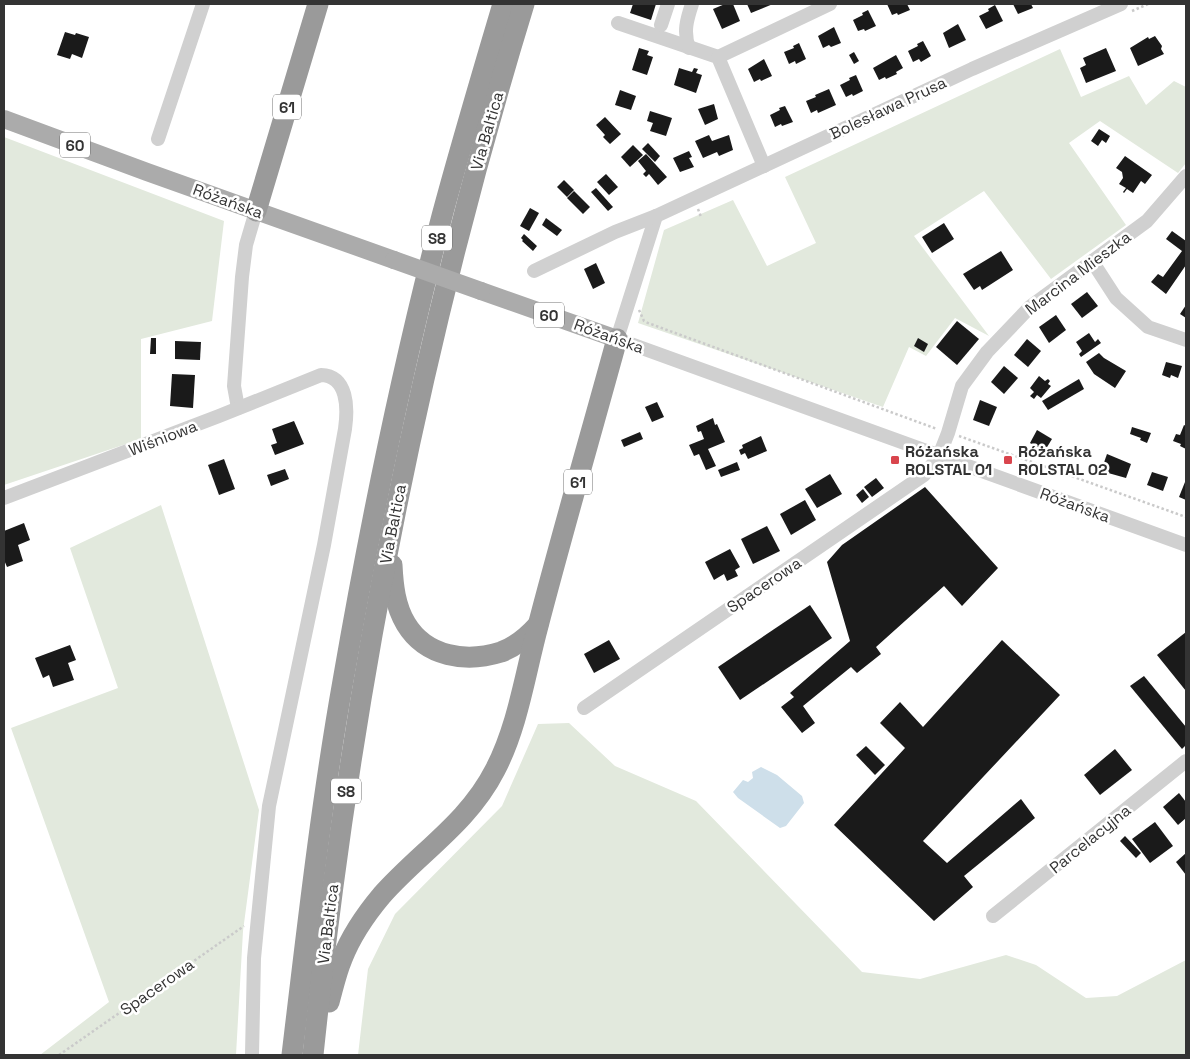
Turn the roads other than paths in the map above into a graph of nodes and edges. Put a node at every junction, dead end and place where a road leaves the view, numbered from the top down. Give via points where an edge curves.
1 (203, 4) edge
2 (318, 4) edge
3 (503, 4) edge
4 (524, 4) edge
5 (668, 4) edge
6 (692, 4) edge
7 (830, 4) edge
8 (1121, 4) edge
9 (618, 23) dead end
10 (661, 25) dead end
11 (689, 48) junction
12 (718, 57) junction
13 (4, 119) edge
14 (158, 139) dead end
15 (764, 166) junction
16 (1186, 176) edge
17 (256, 211) junction
18 (656, 216) junction
19 (1092, 261) junction
20 (534, 271) dead end
21 (618, 339) junction
22 (1186, 340) edge
23 (238, 408) junction
24 (938, 456) junction
25 (4, 498) edge
26 (391, 531) junction
27 (1186, 545) edge
28 (538, 626) junction
29 (584, 708) dead end
30 (1186, 761) edge
31 (993, 916) dead end
32 (313, 1054) edge
33 (252, 1055) edge
34 (292, 1055) edge

1 - 14 street
2 - 17 highway, 61
3 - 34 highway, Via Baltica / S8 via 442,218 369,536 331,749
4 - 26 highway, Via Baltica / S8 via 445,290
5 - 10 street
6 - 11 street via 686,28
7 - 12 street
8 - 15 street, Bolesława Prusa
9 - 11 street
11 - 12 street
12 - 15 street
13 - 17 main road, Różańska / 60
15 - 18 street, Bolesława Prusa
16 - 19 street, Marcina Mieszka via 1148,222
17 - 21 main road, Różańska / 60, bridge
17 - 23 street via 246,245 242,278 234,386
18 - 20 street, Bolesława Prusa via 614,232
18 - 21 street
19 - 22 street via 1116,298 1148,327
19 - 24 street, Marcina Mieszka via 1030,307 987,352 962,386
21 - 24 street, Różańska
21 - 28 highway, 61
23 - 25 street, Wiśniowa
23 - 33 street, Wiśniowa via 321,375 334,378 342,387 346,420 322,554 269,806 254,958
24 - 27 street, Różańska
24 - 29 street, Spacerowa via 924,475
26 - 28 highway via 396,600 405,622 427,645 451,656 482,656 502,652
26 - 32 highway, Via Baltica / S8 via 346,790
28 - 32 highway via 514,721 495,771 454,826 395,881 355,932 342,959
30 - 31 street, Parcelacyjna

